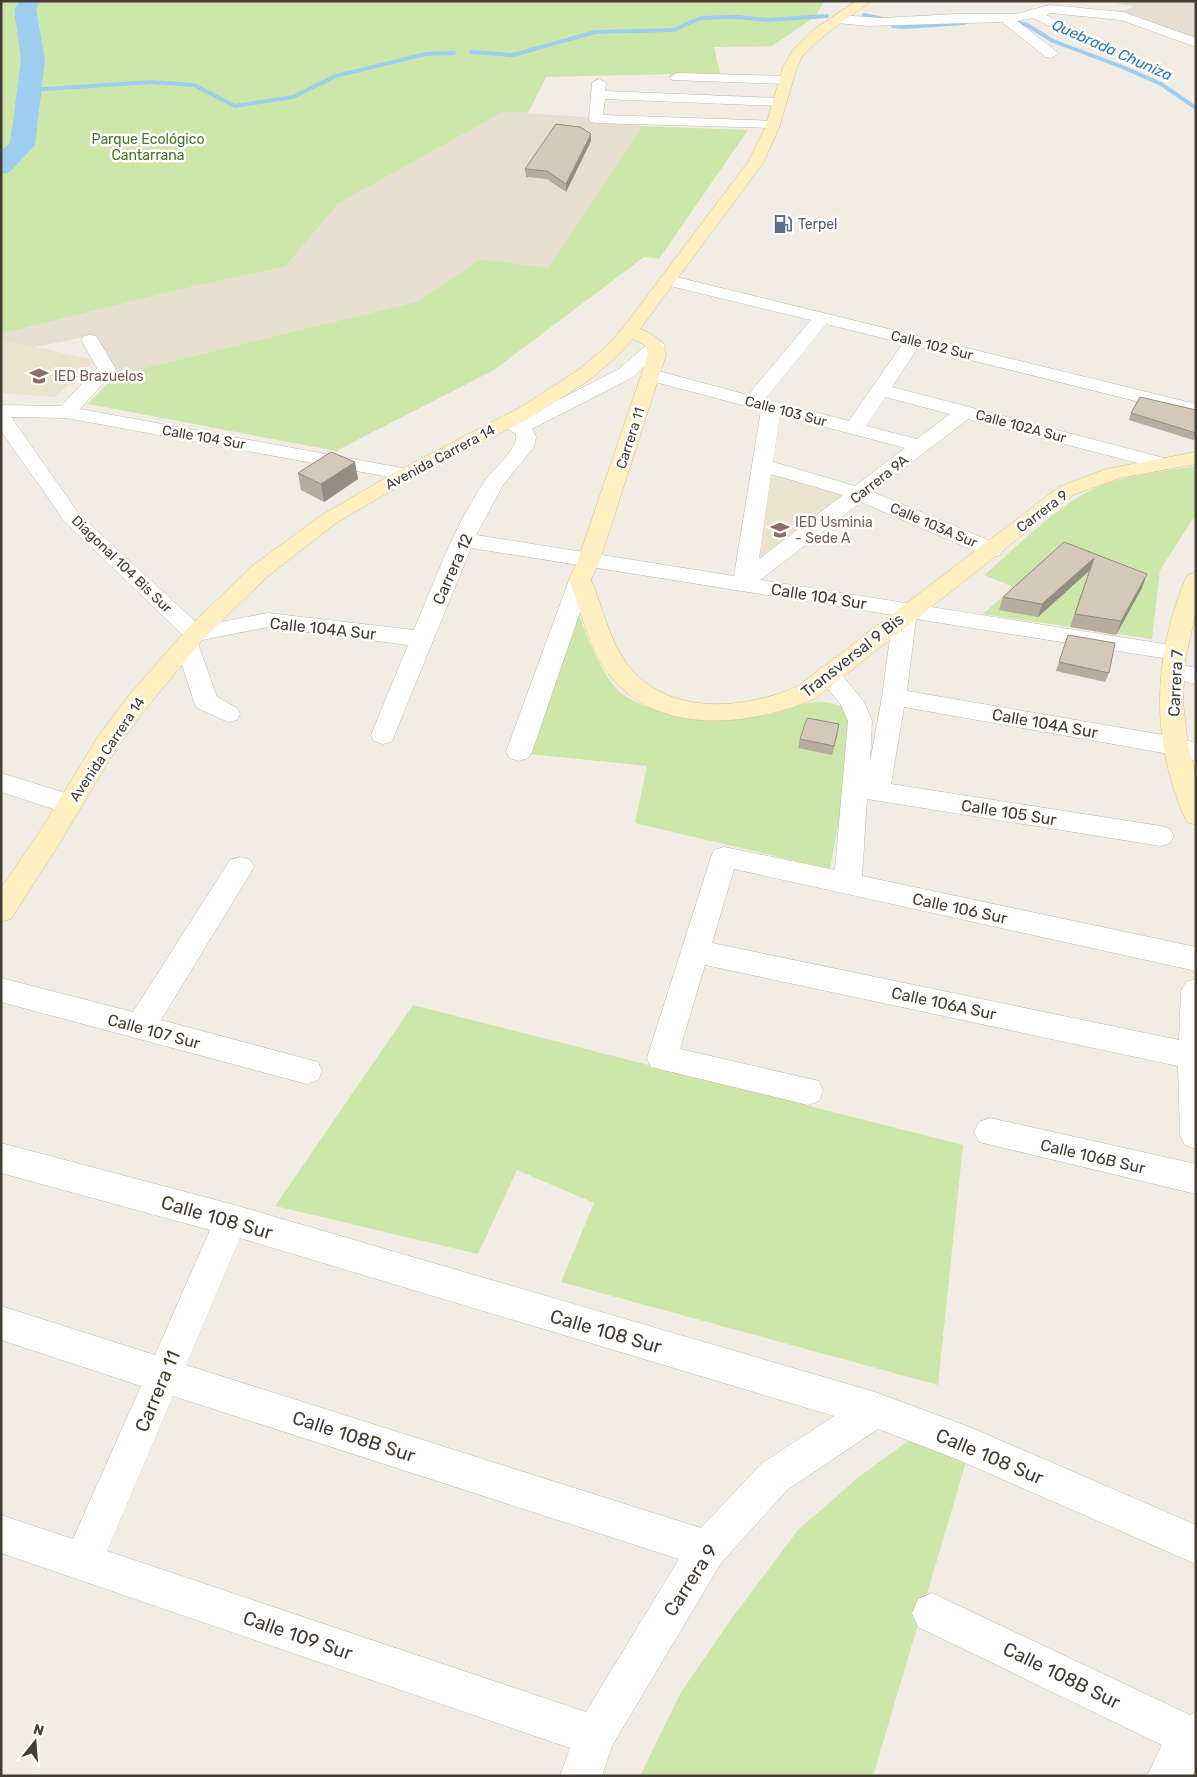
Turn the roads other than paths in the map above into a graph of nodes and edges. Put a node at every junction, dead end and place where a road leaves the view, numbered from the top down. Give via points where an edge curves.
1 (865, 1) edge
2 (1050, 5) edge
3 (1036, 15) junction
4 (1005, 18) junction
5 (838, 19) junction
6 (1078, 36) dead end
7 (1196, 43) edge
8 (1051, 54) dead end
9 (677, 77) dead end
10 (786, 80) junction
11 (779, 102) junction
12 (773, 124) junction
13 (668, 280) junction
14 (822, 318) junction
15 (629, 332) junction
16 (90, 340) dead end
17 (914, 340) junction
18 (656, 346) junction
19 (651, 375) junction
20 (880, 390) junction
21 (761, 404) junction
22 (1196, 410) edge
23 (1, 411) edge
24 (66, 412) junction
25 (964, 412) junction
26 (1, 417) edge
27 (515, 424) junction
28 (854, 428) junction
29 (921, 446) junction
30 (1196, 458) edge
31 (1161, 463) junction
32 (762, 465) junction
33 (406, 474) junction
34 (860, 494) junction
35 (463, 540) junction
36 (992, 550) junction
37 (584, 570) junction
38 (1196, 580) edge
39 (744, 582) junction
40 (1190, 610) edge
41 (907, 612) junction
42 (191, 639) junction
43 (422, 639) junction
44 (1181, 666) edge
45 (828, 674) junction
46 (894, 697) junction
47 (228, 714) dead end
48 (383, 735) dead end
49 (1185, 749) edge
50 (518, 752) dead end
51 (1, 782) edge
52 (866, 790) junction
53 (69, 804) junction
54 (1196, 815) edge
55 (1161, 836) dead end
56 (240, 868) dead end
57 (848, 883) junction
58 (1, 911) edge
59 (695, 951) junction
60 (1196, 959) edge
61 (1, 990) edge
62 (1196, 991) edge
63 (140, 1027) junction
64 (1193, 1056) junction
65 (307, 1071) dead end
66 (808, 1091) dead end
67 (990, 1132) dead end
68 (1196, 1135) edge
69 (1, 1158) edge
70 (1196, 1179) edge
71 (231, 1220) junction
72 (1, 1323) edge
73 (164, 1375) junction
74 (875, 1410) junction
75 (1, 1534) edge
76 (1196, 1545) edge
77 (707, 1549) junction
78 (83, 1562) junction
79 (932, 1613) dead end
80 (1193, 1735) edge
81 (595, 1736) junction
82 (582, 1776) edge
83 (1168, 1776) edge

1 - 5 main road, Avenida Carrera 14
2 - 3 street
2 - 7 street via 1123,16
3 - 4 street
3 - 6 street
4 - 5 street via 872,24
4 - 8 street
5 - 10 main road, Avenida Carrera 14 via 798,53
9 - 10 street
10 - 11 main road, Avenida Carrera 14
11 - 12 main road, Avenida Carrera 14
11 - 12 street via 599,89 596,119
12 - 13 main road, Avenida Carrera 14 via 755,163
13 - 14 street, Calle 102 Sur
13 - 15 main road, Avenida Carrera 14
14 - 17 street, Calle 102 Sur
14 - 21 street
15 - 18 main road
15 - 27 main road, Avenida Carrera 14 via 584,374
16 - 24 street via 107,369
17 - 20 street
17 - 22 street, Calle 102 Sur
18 - 19 main road, Carrera 11 via 657,355
18 - 27 street via 626,373
19 - 21 street, Calle 103 Sur
19 - 37 main road, Carrera 11
20 - 25 street, Calle 102A Sur
20 - 28 street
21 - 28 street, Calle 103 Sur
21 - 32 street
23 - 24 street, Calle 104 Sur
24 - 33 street, Calle 104 Sur
25 - 29 street, Carrera 9A
25 - 31 street, Calle 102A Sur
26 - 42 street, Diagonal 104 Bis Sur via 72,518
27 - 33 main road, Avenida Carrera 14
27 - 35 street, Carrera 12 via 526,434 524,447 494,482
28 - 29 street, Calle 103 Sur
29 - 34 street, Carrera 9A
30 - 31 main road, Carrera 9
31 - 36 main road, Carrera 9 via 1101,476 1066,491
32 - 34 street, Calle 103A Sur
32 - 39 street
33 - 42 main road, Avenida Carrera 14 via 329,519 297,542 260,571
34 - 36 street, Calle 103A Sur
34 - 39 street, Carrera 9A
35 - 37 street, Calle 104 Sur
35 - 43 street, Carrera 12
36 - 41 main road, Carrera 9
37 - 39 street, Calle 104 Sur
37 - 45 main road, Transversal 9 Bis via 597,628 613,663 643,692 672,706 728,713 768,708 807,692
37 - 50 street, Carrera 11
38 - 40 main road, Carrera 7
39 - 41 street, Calle 104 Sur
40 - 44 main road, Carrera 7
41 - 44 street, Calle 104 Sur
41 - 45 main road, Transversal 9 Bis
41 - 46 street
42 - 43 street, Calle 104A Sur via 268,620
42 - 47 street via 206,702
42 - 53 main road, Avenida Carrera 14 via 139,700
43 - 48 street, Carrera 12
44 - 49 main road, Carrera 7 via 1171,707
45 - 52 street via 852,702 860,721
46 - 49 street, Calle 104A Sur
46 - 52 street
49 - 54 main road, Carrera 7
51 - 53 street
52 - 55 street, Calle 105 Sur
52 - 57 street
53 - 58 main road, Avenida Carrera 14
56 - 63 street
57 - 59 street, Calle 106 Sur via 724,856
57 - 60 street, Calle 106 Sur
59 - 64 street, Calle 106A Sur
59 - 66 street via 662,1058
61 - 63 street, Calle 107 Sur
62 - 64 street
63 - 65 street, Calle 107 Sur
64 - 68 street
67 - 70 street, Calle 106B Sur
69 - 71 street, Calle 108 Sur
71 - 73 street, Carrera 11
71 - 74 street, Calle 108 Sur
72 - 73 street, Calle 108B Sur
73 - 77 street, Calle 108B Sur
73 - 78 street, Carrera 11
74 - 76 street, Calle 108 Sur via 959,1441
74 - 77 street, Carrera 9 via 774,1476
75 - 78 street, Calle 109 Sur
77 - 81 street, Carrera 9
78 - 81 street, Calle 109 Sur
79 - 80 street, Calle 108B Sur
80 - 83 street
81 - 82 street, Carrera 9

